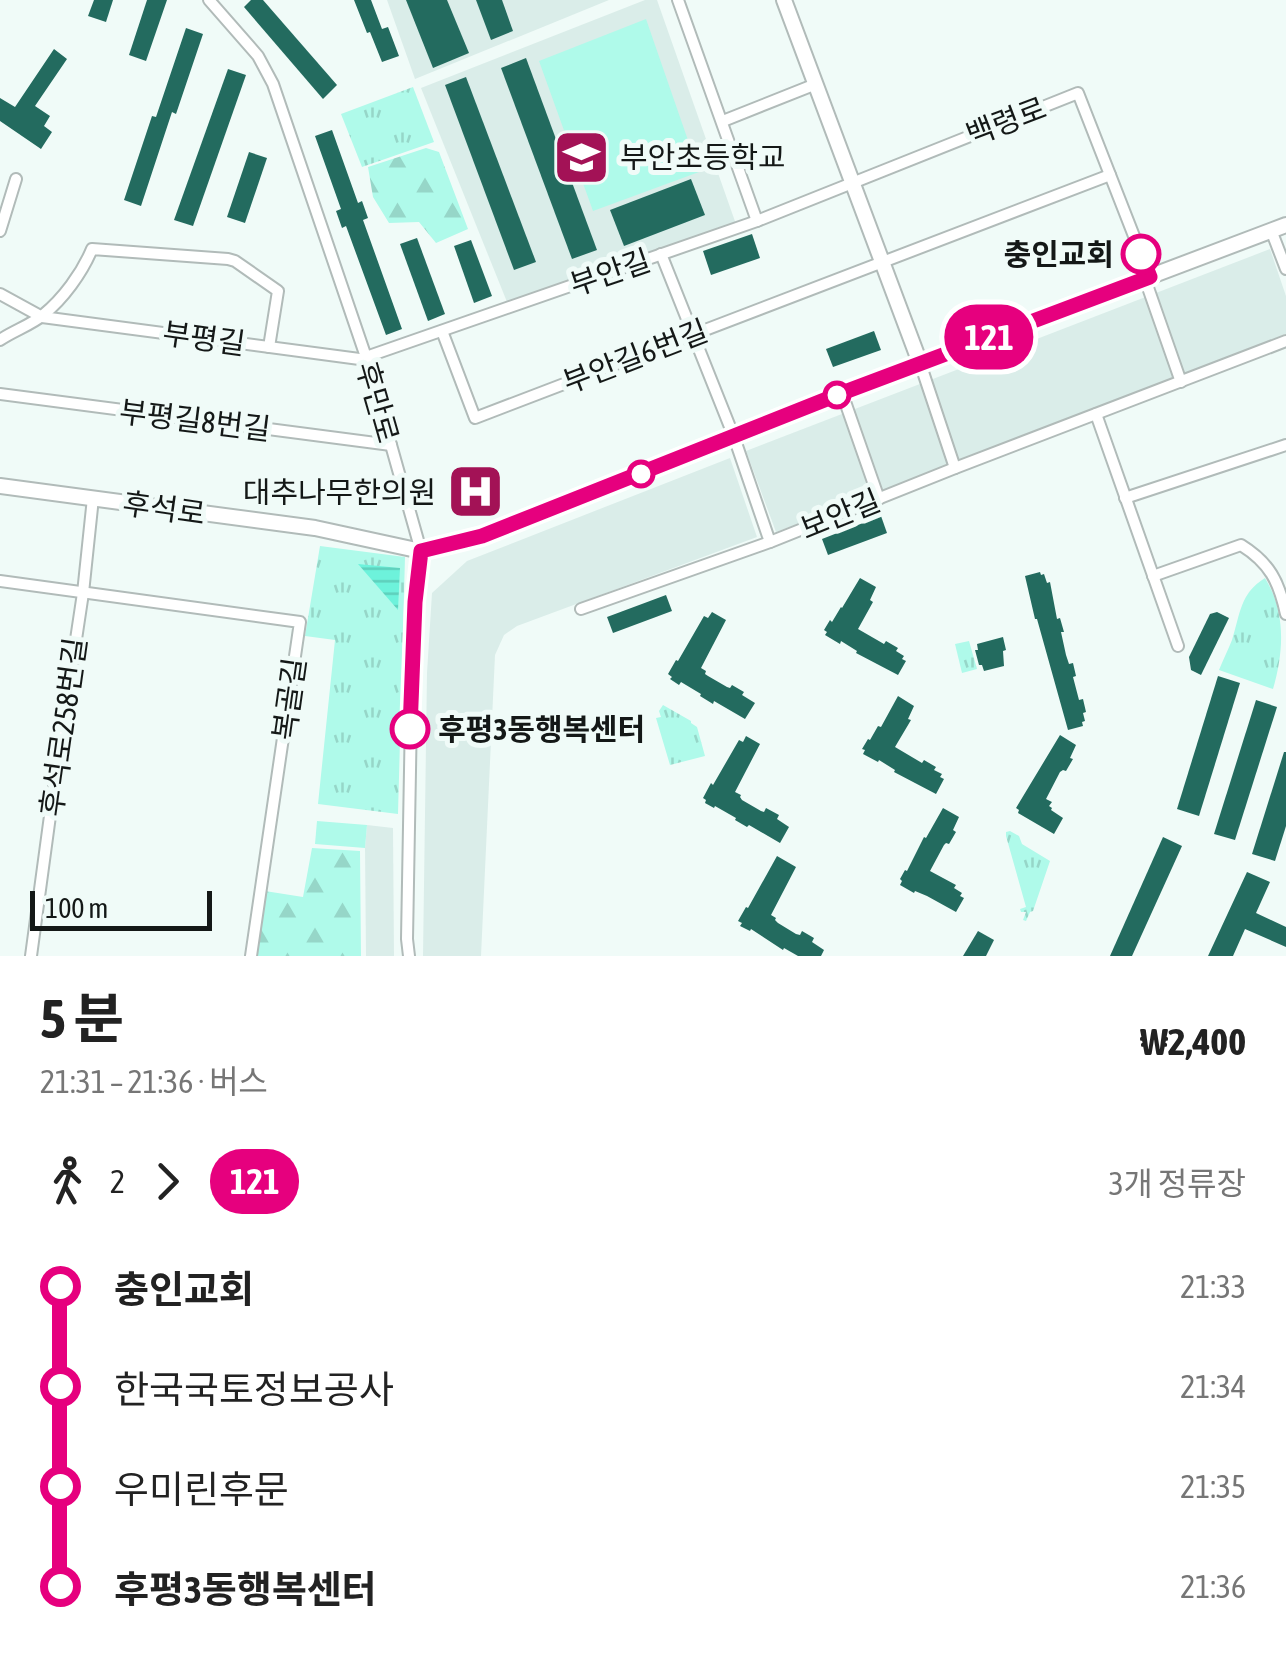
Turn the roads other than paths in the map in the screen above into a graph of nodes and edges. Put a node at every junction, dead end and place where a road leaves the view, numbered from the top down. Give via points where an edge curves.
1 (209, 0) edge
2 (678, 0) edge
3 (784, 0) edge
4 (816, 84) junction
5 (723, 120) junction
6 (1110, 175) junction
7 (16, 179) dead end
8 (852, 182) junction
9 (758, 220) junction
10 (1279, 227) edge
11 (0, 231) edge
12 (661, 254) junction
13 (882, 263) junction
14 (1286, 269) edge
15 (1147, 278) junction
16 (0, 294) edge
17 (42, 316) junction
18 (442, 332) junction
19 (692, 334) junction
20 (0, 340) edge
21 (1286, 341) edge
22 (269, 347) junction
23 (366, 359) junction
24 (920, 364) junction
25 (1181, 382) junction
26 (842, 393) junction
27 (0, 394) edge
28 (1096, 414) junction
29 (734, 437) junction
30 (391, 445) junction
31 (1286, 445) edge
32 (956, 468) junction
33 (0, 486) edge
34 (94, 498) junction
35 (1126, 498) junction
36 (880, 499) junction
37 (770, 542) junction
38 (421, 551) junction
39 (1153, 576) junction
40 (0, 581) edge
41 (83, 593) junction
42 (582, 609) dead end
43 (1286, 614) edge
44 (1178, 646) dead end
45 (32, 956) edge
46 (251, 956) edge
47 (410, 956) edge

1 - 23 street, 후만로 via 258,56 273,84
2 - 5 street
3 - 4 street
4 - 5 street
4 - 8 street
5 - 9 street
6 - 8 street, 백령로 via 1078,93
6 - 13 street
6 - 15 street, 백령로
7 - 11 street
8 - 9 street, 부안길
8 - 13 street
9 - 12 street, 부안길
10 - 14 street
10 - 15 street, 후석로
12 - 18 street, 부안길
12 - 19 street
13 - 19 street, 부안길6번길
13 - 24 street
15 - 24 street, 후석로
15 - 25 street, 백령로
16 - 17 street, 부평길
17 - 20 street
17 - 22 street, 부평길
17 - 22 street via 92,249 228,259 278,290
18 - 19 street, 부안길6번길 via 475,418
18 - 23 street, 부안길
19 - 29 street
21 - 25 street, 보안길
22 - 23 street, 부평길
23 - 30 street, 후만로
24 - 26 street, 후석로
24 - 32 street
25 - 28 street, 보안길
26 - 29 street, 후석로
26 - 36 street
27 - 30 street, 부평길8번길
28 - 32 street, 보안길
28 - 35 street
29 - 37 street
29 - 38 street, 후석로 via 482,536
30 - 38 street, 후만로
31 - 35 street
32 - 36 street, 보안길
33 - 34 street, 후석로
34 - 38 street, 후석로 via 315,528
34 - 41 street, 후석로258번길
35 - 39 street
36 - 37 street, 보안길
37 - 42 street, 보안길
38 - 47 street, 후만로 via 412,658
39 - 43 street via 1242,546 1261,558 1281,590
39 - 44 street
40 - 41 street, 복골길
41 - 45 street, 후석로258번길
41 - 46 street, 복골길 via 300,622

